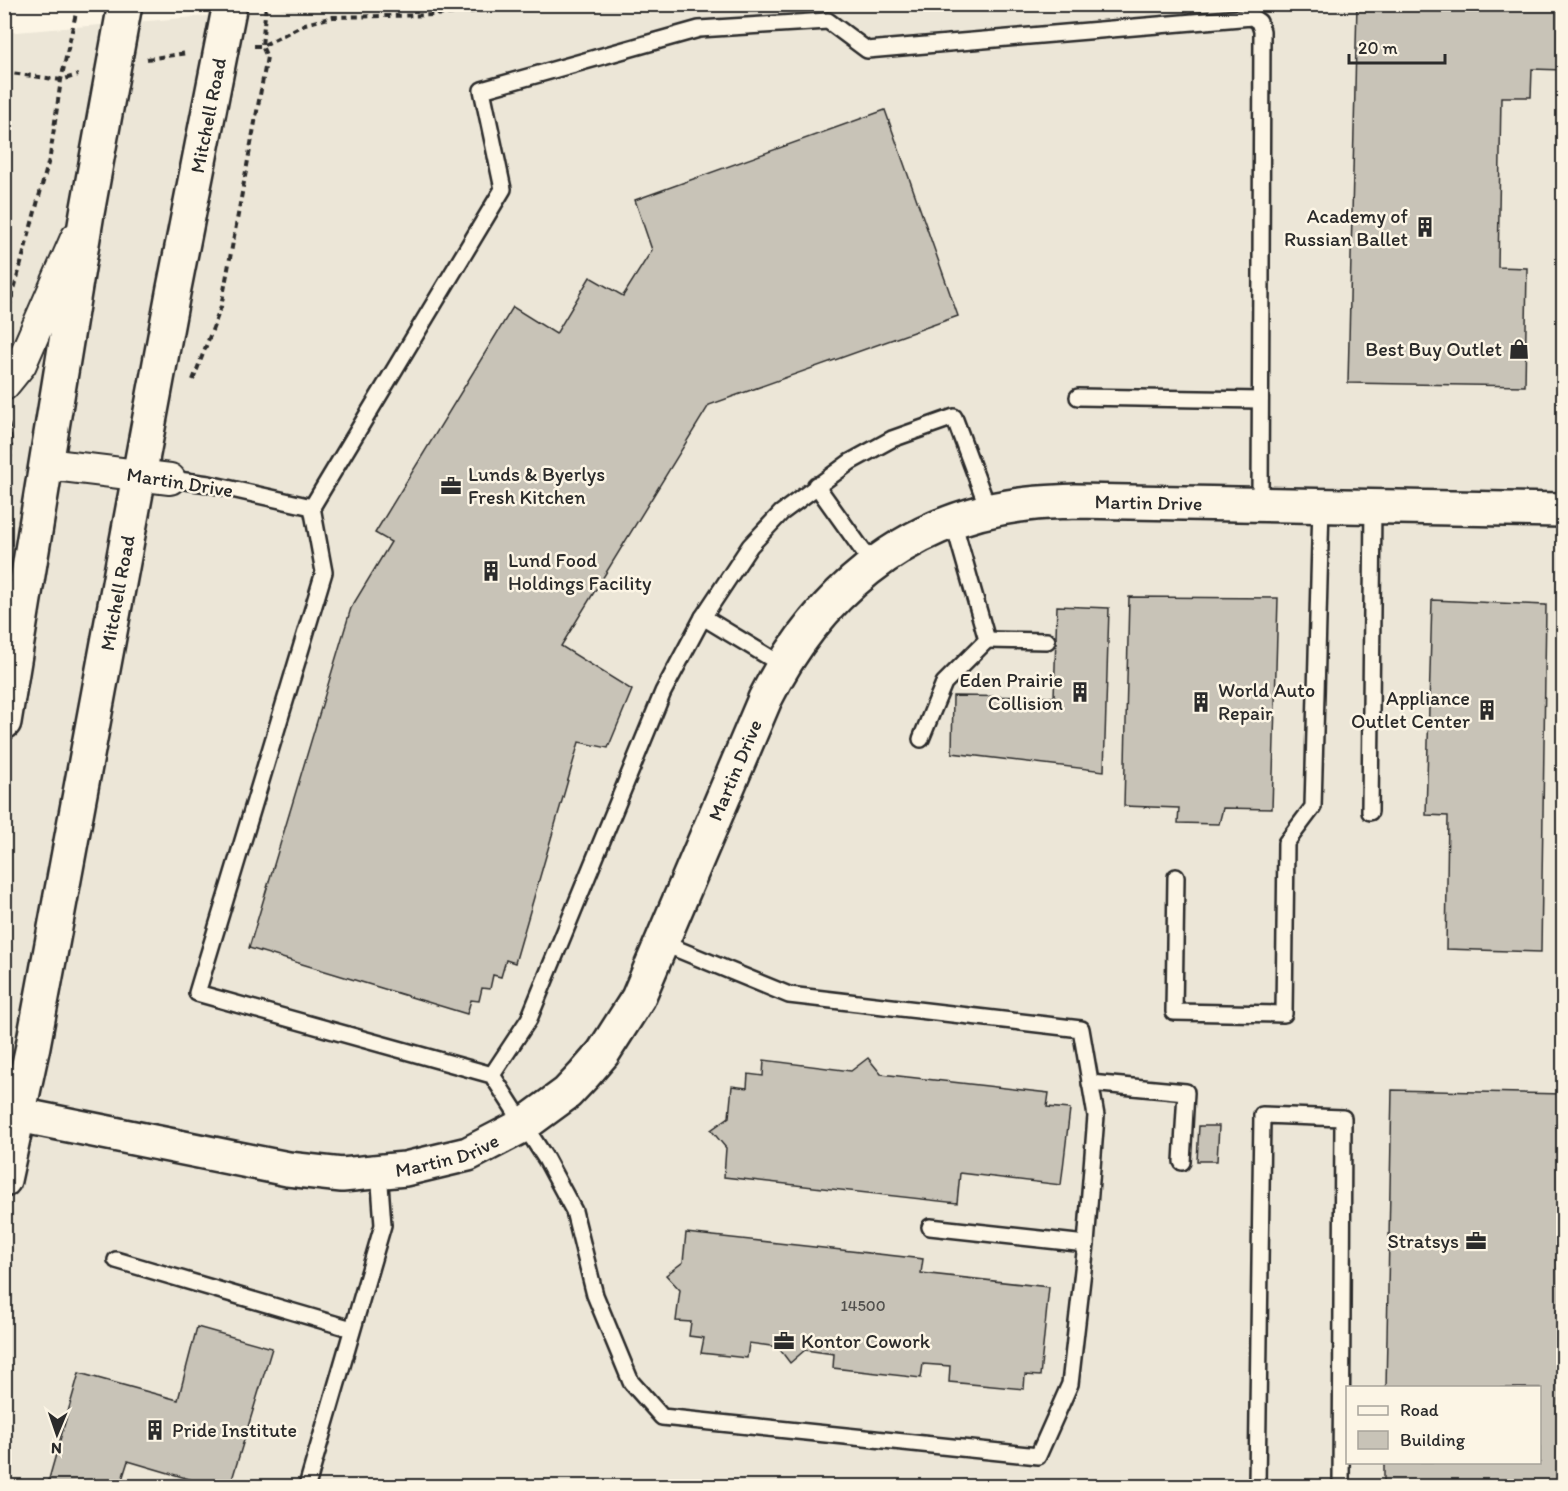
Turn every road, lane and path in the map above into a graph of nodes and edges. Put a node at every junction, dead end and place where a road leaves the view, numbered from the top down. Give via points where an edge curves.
1 (78, 4) edge
2 (125, 4) edge
3 (230, 4) edge
4 (266, 4) edge
5 (550, 4) edge
6 (262, 46) junction
7 (223, 48) junction
8 (114, 65) junction
9 (4, 72) edge
10 (61, 80) junction
11 (87, 213) junction
12 (7, 313) dead end
13 (4, 385) edge
14 (1078, 397) dead end
15 (1260, 400) junction
16 (4, 415) edge
17 (46, 464) junction
18 (154, 477) junction
19 (816, 485) junction
20 (4, 492) edge
21 (1260, 503) junction
22 (1321, 505) junction
23 (1373, 505) junction
24 (312, 507) junction
25 (1563, 510) edge
26 (989, 511) junction
27 (953, 521) junction
28 (873, 565) junction
29 (703, 617) junction
30 (987, 640) junction
31 (1047, 640) dead end
32 (782, 665) junction
33 (4, 722) edge
34 (921, 739) dead end
35 (1370, 812) dead end
36 (1176, 877) dead end
37 (660, 942) junction
38 (492, 1075) junction
39 (1090, 1083) junction
40 (12, 1114) edge
41 (522, 1126) junction
42 (1182, 1162) dead end
43 (379, 1171) junction
44 (4, 1180) edge
45 (930, 1227) dead end
46 (1086, 1244) junction
47 (116, 1260) dead end
48 (352, 1329) junction
49 (307, 1486) edge
50 (1257, 1486) edge
51 (1341, 1486) edge

1 - 10 path
2 - 8 main road
3 - 7 main road, Mitchell Road
4 - 6 path
5 - 6 path via 435,15 333,17 305,24
6 - 7 path
7 - 8 path
7 - 18 main road, Mitchell Road
8 - 10 path
8 - 11 main road
9 - 10 path
10 - 12 path via 50,156
11 - 13 street via 21,364
11 - 17 main road
14 - 15 lane
15 - 21 lane
15 - 24 lane via 1262,31 1252,17 867,50 828,21 699,28 482,90 503,189
16 - 20 path via 12,447
17 - 18 street, Martin Drive
17 - 33 main road
18 - 24 lane, Martin Drive via 209,484
18 - 40 main road, Mitchell Road
19 - 26 lane via 892,440 954,417
19 - 28 lane
19 - 29 lane via 781,513 750,546
21 - 22 main road, Martin Drive
21 - 26 main road, Martin Drive via 1075,501
22 - 23 main road, Martin Drive
22 - 36 lane via 1313,807 1286,843 1284,1014 1174,1012
23 - 25 main road, Martin Drive
23 - 35 lane
24 - 38 lane via 324,572 197,993
26 - 27 main road, Martin Drive
27 - 28 main road, Martin Drive via 908,542
27 - 30 lane
28 - 32 main road, Martin Drive via 810,624
29 - 32 lane
29 - 38 lane via 663,692 529,1019
30 - 31 lane
30 - 34 lane via 944,683
32 - 37 main road, Martin Drive
37 - 39 lane via 789,995 1081,1029
37 - 41 main road, Martin Drive via 638,998 603,1053 567,1093
38 - 41 lane
39 - 42 lane via 1186,1092
39 - 46 lane via 1096,1116
40 - 43 main road, Martin Drive via 288,1169 342,1175
40 - 44 main road, Mitchell Road
41 - 43 main road, Martin Drive via 468,1154
41 - 46 lane via 574,1211 595,1295 631,1382 662,1417 1038,1456 1070,1384
43 - 48 lane via 383,1225
45 - 46 lane
47 - 48 lane
48 - 49 lane
50 - 51 lane via 1262,1115 1343,1118

